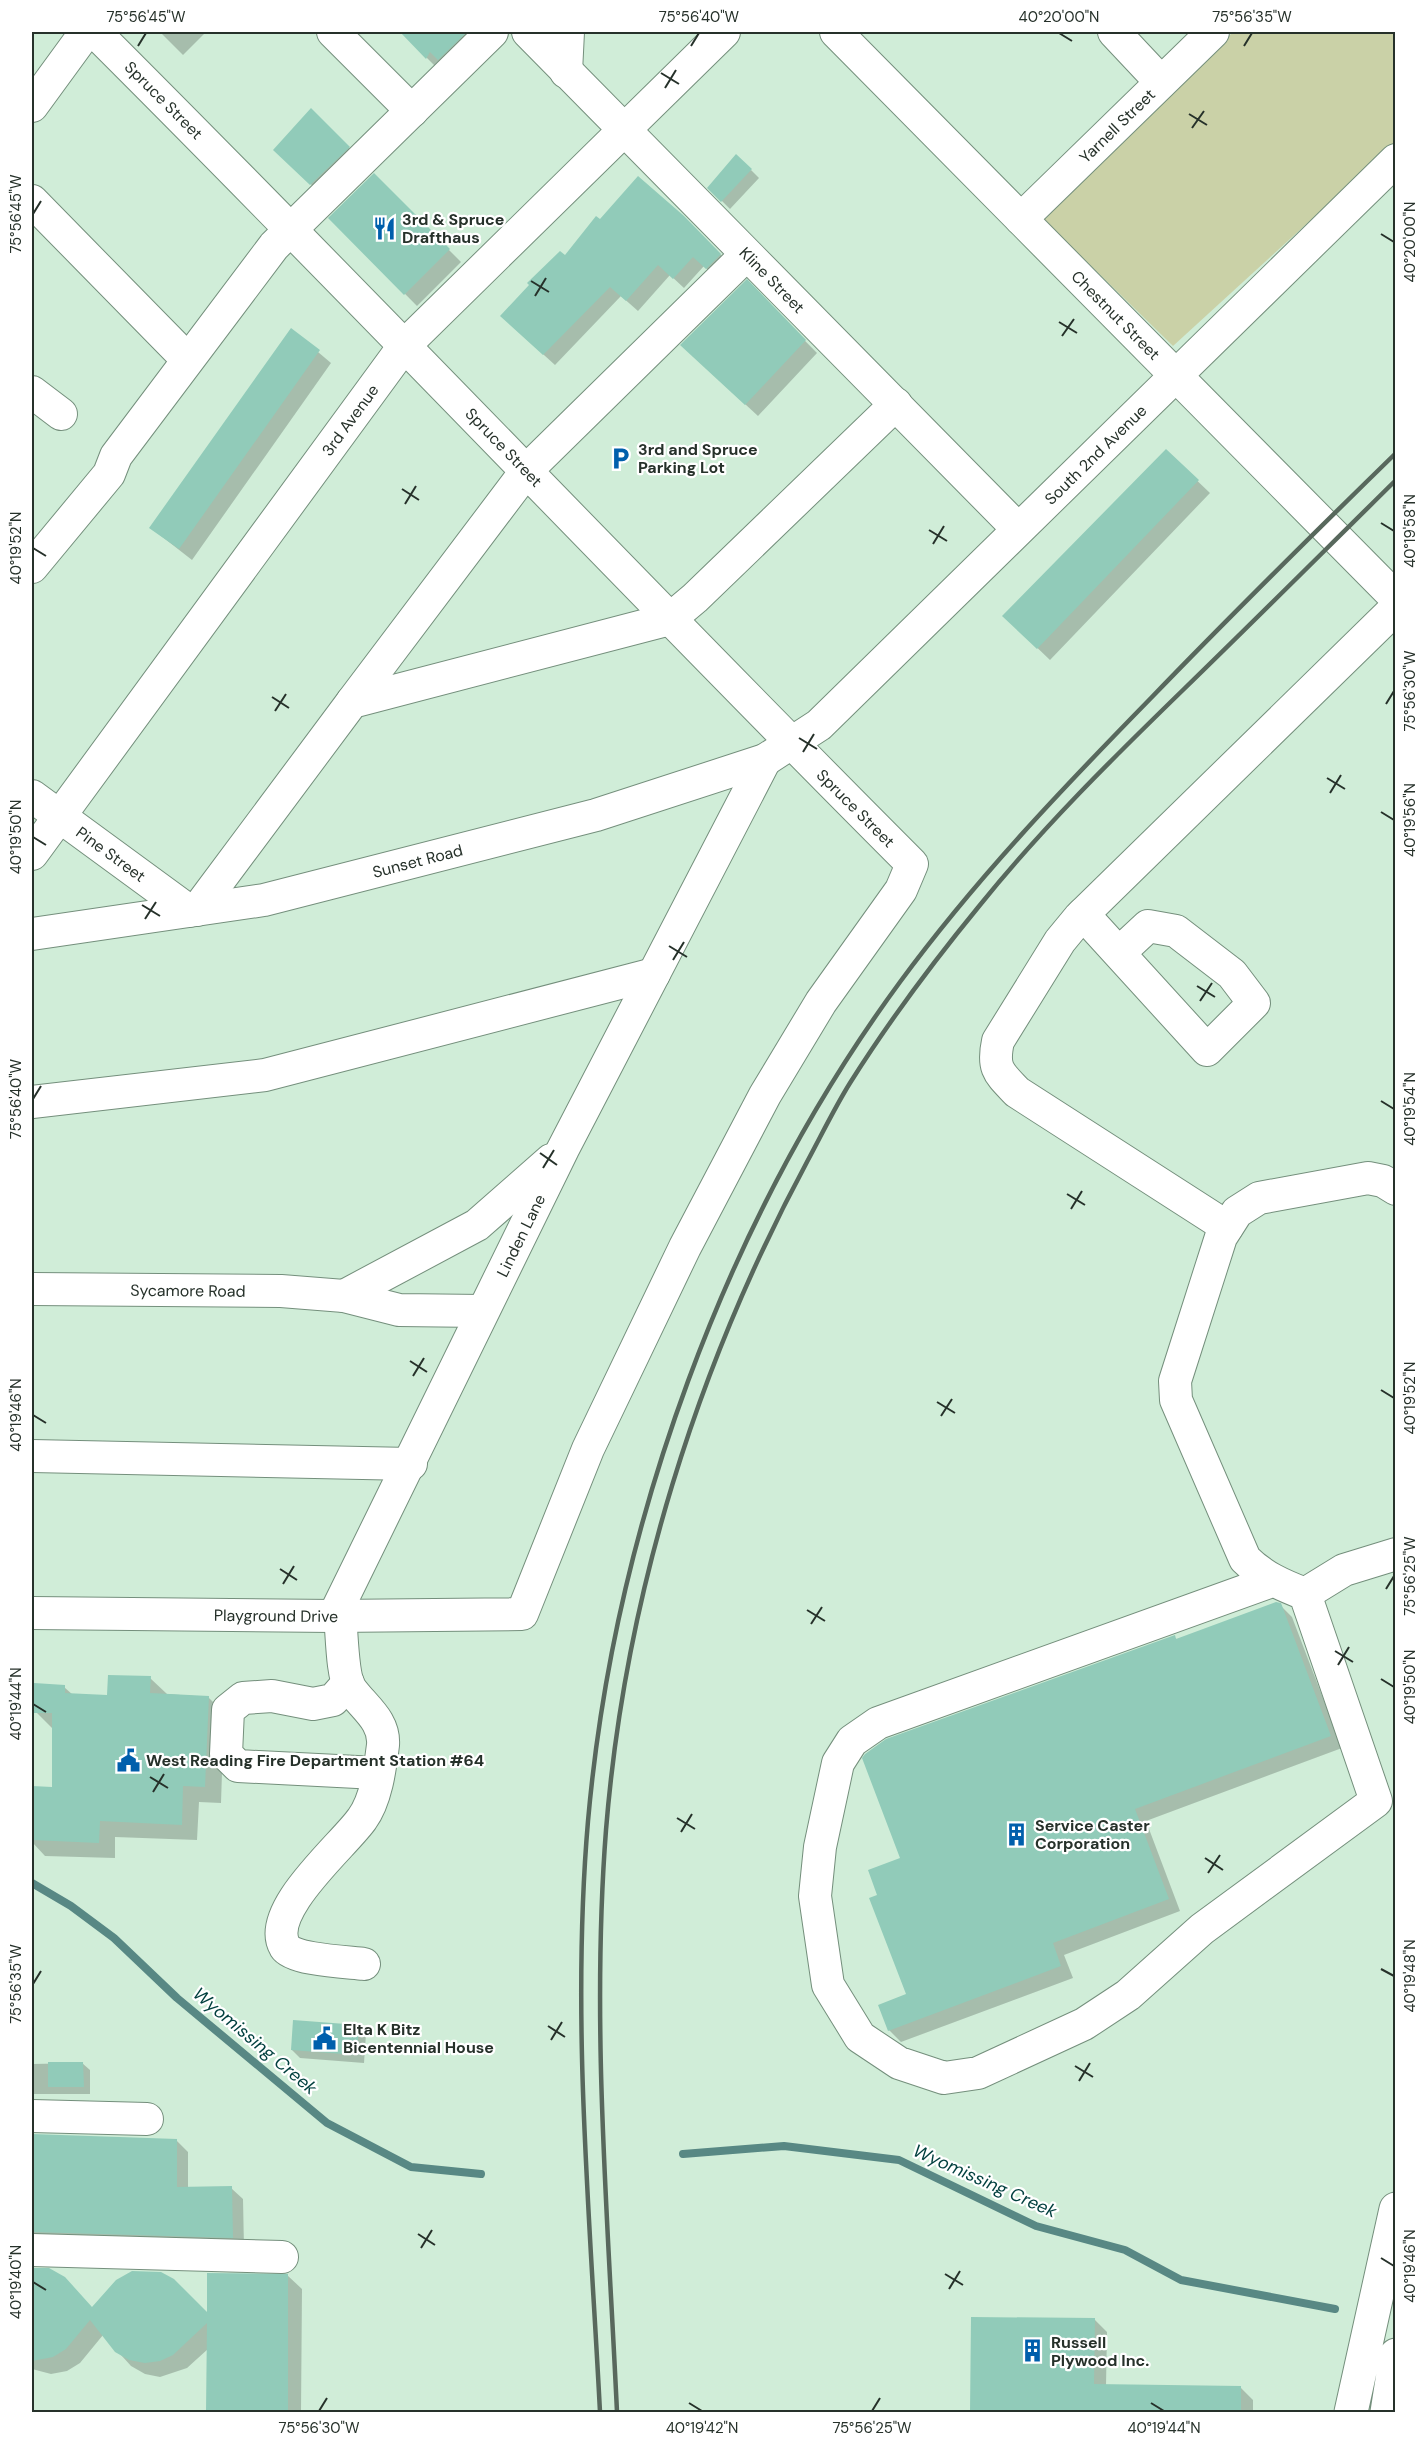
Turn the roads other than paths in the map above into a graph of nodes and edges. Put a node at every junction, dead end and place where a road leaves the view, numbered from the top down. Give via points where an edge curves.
1 (86, 32) edge
2 (95, 32) edge
3 (333, 32) edge
4 (492, 32) edge
5 (528, 32) edge
6 (568, 32) edge
7 (724, 32) edge
8 (836, 32) edge
9 (1114, 32) edge
10 (1213, 32) edge
11 (566, 72) junction
12 (1161, 82) junction
13 (32, 106) edge
14 (412, 111) junction
15 (624, 130) junction
16 (1395, 160) edge
17 (32, 201) edge
18 (1021, 219) junction
19 (292, 228) junction
20 (746, 255) junction
21 (404, 346) junction
22 (187, 359) junction
23 (1176, 376) junction
24 (32, 392) edge
25 (896, 404) junction
26 (61, 414) dead end
27 (526, 470) junction
28 (1018, 529) junction
29 (32, 567) edge
30 (1395, 598) edge
31 (1395, 608) edge
32 (670, 619) junction
33 (352, 702) junction
34 (792, 744) junction
35 (765, 760) junction
36 (32, 795) edge
37 (59, 815) junction
38 (32, 854) edge
39 (193, 910) junction
40 (1083, 914) junction
41 (32, 934) edge
42 (1119, 953) dead end
43 (654, 974) junction
44 (32, 1102) edge
45 (563, 1149) junction
46 (1395, 1189) edge
47 (1227, 1227) junction
48 (32, 1289) edge
49 (344, 1296) junction
50 (482, 1311) junction
51 (32, 1456) edge
52 (411, 1464) junction
53 (1395, 1554) edge
54 (1272, 1581) junction
55 (1305, 1594) junction
56 (32, 1613) edge
57 (522, 1614) joint
58 (337, 1616) junction
59 (348, 1683) junction
60 (377, 1773) junction
61 (364, 1964) dead end
62 (32, 2116) edge
63 (147, 2119) dead end
64 (1395, 2210) edge
65 (32, 2250) edge
66 (282, 2258) dead end
67 (1395, 2355) edge
68 (1350, 2412) edge
69 (1387, 2412) edge

1 - 13 street
2 - 19 street, Spruce Street
3 - 14 street
4 - 14 street
5 - 11 street, Kline Street
6 - 11 street
7 - 15 street, 3rd Avenue
8 - 18 street, Chestnut Street
9 - 12 street
10 - 12 street, Yarnell Street
11 - 15 street, Kline Street
12 - 18 street, Yarnell Street
14 - 19 street
15 - 20 street, Kline Street
15 - 21 street, 3rd Avenue
16 - 23 street, South 2nd Avenue
17 - 22 street
18 - 23 street, Chestnut Street
19 - 21 street, Spruce Street
19 - 22 street
20 - 25 street, Kline Street
20 - 27 street
21 - 27 street, Spruce Street
21 - 37 street, 3rd Avenue
22 - 29 street via 116,456 109,474
23 - 28 street, South 2nd Avenue
23 - 30 street, Chestnut Street
24 - 26 street
25 - 28 street, Kline Street
25 - 32 street
27 - 32 street, Spruce Street
27 - 33 street
28 - 34 street, South 2nd Avenue via 819,725
31 - 40 street
32 - 33 street
32 - 34 street, Spruce Street
33 - 39 street
34 - 35 street, Sunset Road
34 - 57 street, Spruce Street via 912,864 901,890 821,1002 765,1095 685,1247 588,1449
35 - 39 street, Sunset Road via 596,815 264,900
35 - 43 street, Linden Lane
36 - 37 street, Pine Street
37 - 38 street, 3rd Avenue
37 - 39 street, Pine Street
39 - 41 street, Sunset Road
40 - 42 street
40 - 47 street via 1060,941 998,1041 994,1059 997,1071 1017,1092
43 - 44 street via 265,1075
43 - 45 street, Linden Lane
45 - 49 street via 477,1225
45 - 50 street, Linden Lane
46 - 47 street via 1368,1178 1259,1198 1237,1212
47 - 54 street via 1175,1381 1176,1400 1245,1559
48 - 49 street, Sycamore Road via 216,1288
49 - 50 street, Sycamore Road via 399,1310
50 - 52 street, Linden Lane
51 - 52 street
52 - 58 street, Linden Lane
53 - 55 street via 1344,1570
54 - 55 street
54 - 55 street via 878,1723 852,1741 838,1764 820,1847 815,1896 828,1985 860,2037 899,2063 944,2078 978,2073 1084,2024 1128,1995 1202,1929 1376,1801
56 - 58 street, Playground Drive
57 - 58 street, Playground Drive
58 - 59 street
59 - 60 street via 379,1722 383,1743
59 - 60 street via 333,1700 313,1704 272,1695 243,1698 228,1710 226,1754 238,1766
60 - 61 street via 371,1802 362,1820 288,1908 283,1933 285,1947 290,1951 306,1957
62 - 63 street
64 - 68 highway
65 - 66 street
67 - 69 highway

